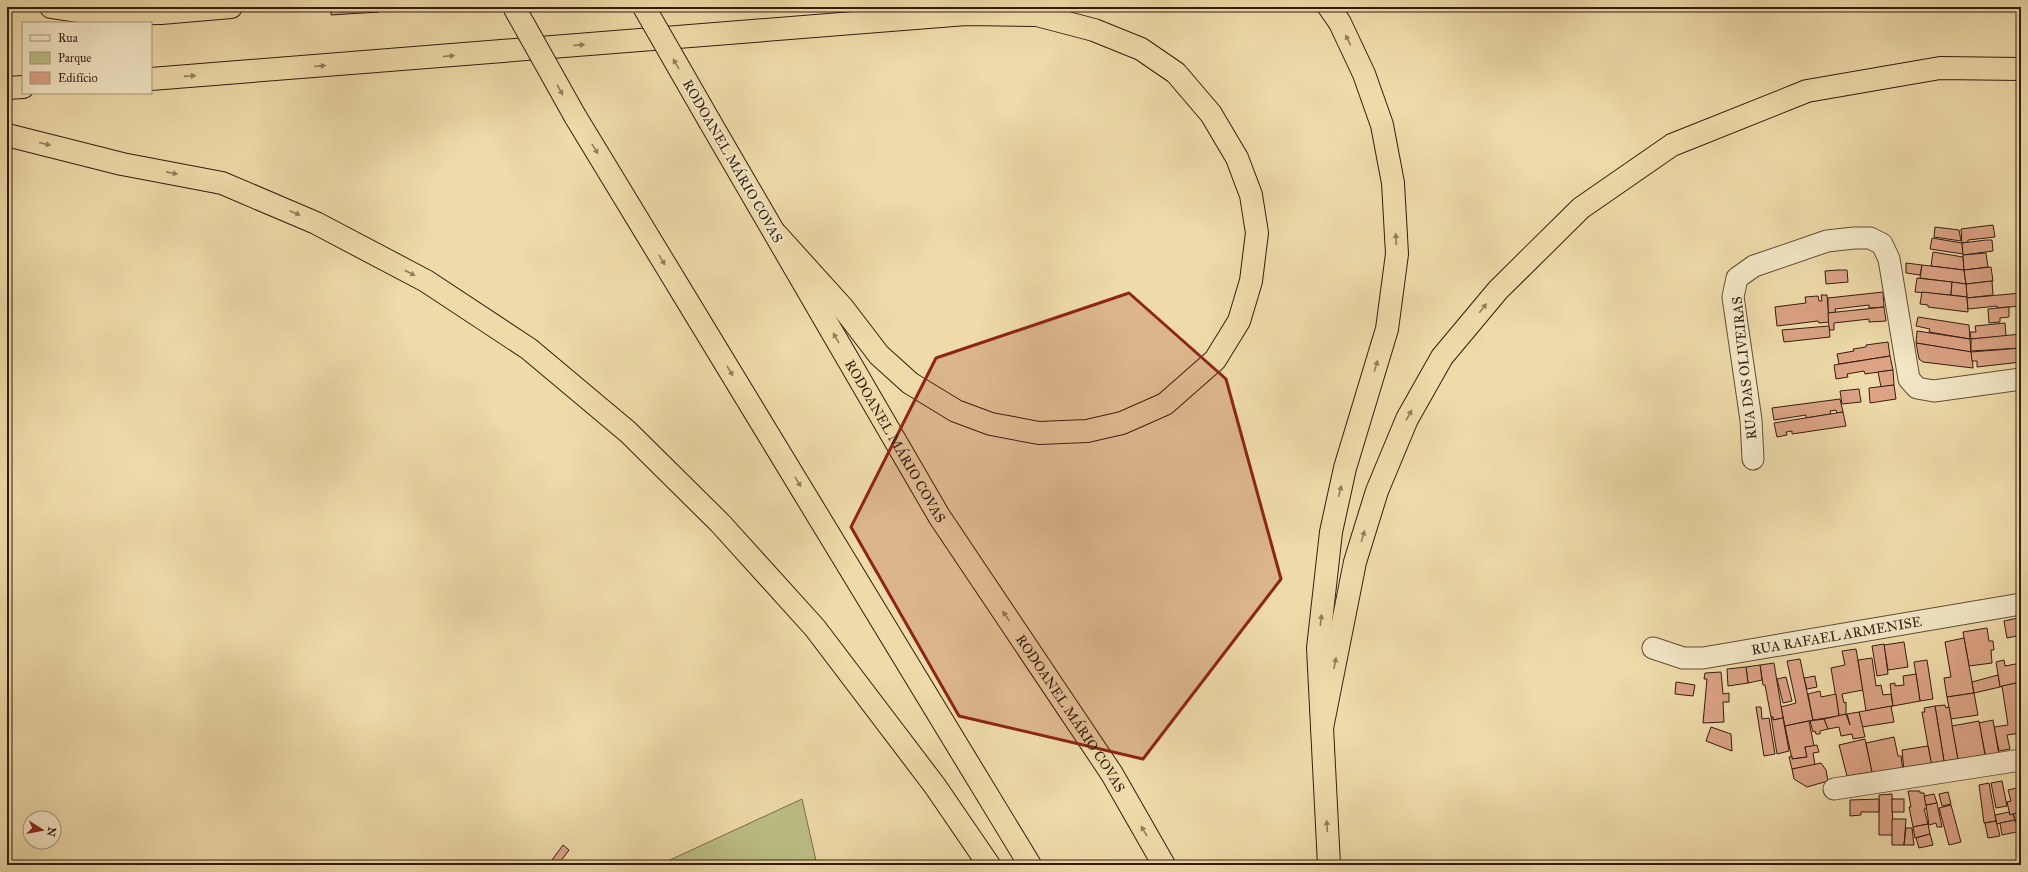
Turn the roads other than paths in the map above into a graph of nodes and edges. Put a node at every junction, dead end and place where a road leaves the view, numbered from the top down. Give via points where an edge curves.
1 (51, 7) edge
2 (231, 7) edge
3 (514, 7) edge
4 (644, 7) edge
5 (1329, 7) edge
6 (2021, 69) edge
7 (152, 79) edge
8 (22, 87) edge
9 (7, 88) edge
10 (7, 135) edge
11 (777, 235) junction
12 (2021, 379) edge
13 (1753, 459) dead end
14 (2021, 604) edge
15 (1653, 648) dead end
16 (1322, 728) junction
17 (2021, 760) edge
18 (1834, 789) dead end
19 (989, 865) edge
20 (1030, 865) edge
21 (1164, 865) edge
22 (1329, 865) edge

1 - 2 highway via 97,14
3 -> 20 highway, bridge via 575,116
11 -> 4 highway, RODOANEL MÁRIO COVAS, bridge
16 -> 5 highway via 1318,648 1331,532 1346,468 1387,329 1397,254 1393,183 1382,125 1364,74 1340,23
16 -> 6 highway via 1355,562 1377,491 1407,419 1442,357 1493,296 1581,208 1672,145 1807,91 1940,68
7 -> 11 highway via 966,14 1037,15 1094,30 1141,50 1176,74 1211,114 1237,158 1251,195 1257,233 1251,281 1239,322 1215,360 1165,404 1122,423 1087,431 1039,433 991,424 956,412 910,383 879,355 843,308
8 - 9 highway
10 -> 19 highway via 122,164 222,183 316,223 405,270 529,349 628,432 720,523 815,628 934,786
21 -> 11 highway, RODOANEL MÁRIO COVAS via 1112,774 939,516
12 - 13 street, RUA DAS OLIVEIRAS via 1934,391 1917,388 1909,379 1889,259 1882,244 1870,238 1827,241 1754,266 1737,278 1733,296 1749,406
14 - 15 street, RUA RAFAEL ARMENISE via 1703,658 1683,658
22 -> 16 highway
17 - 18 street

